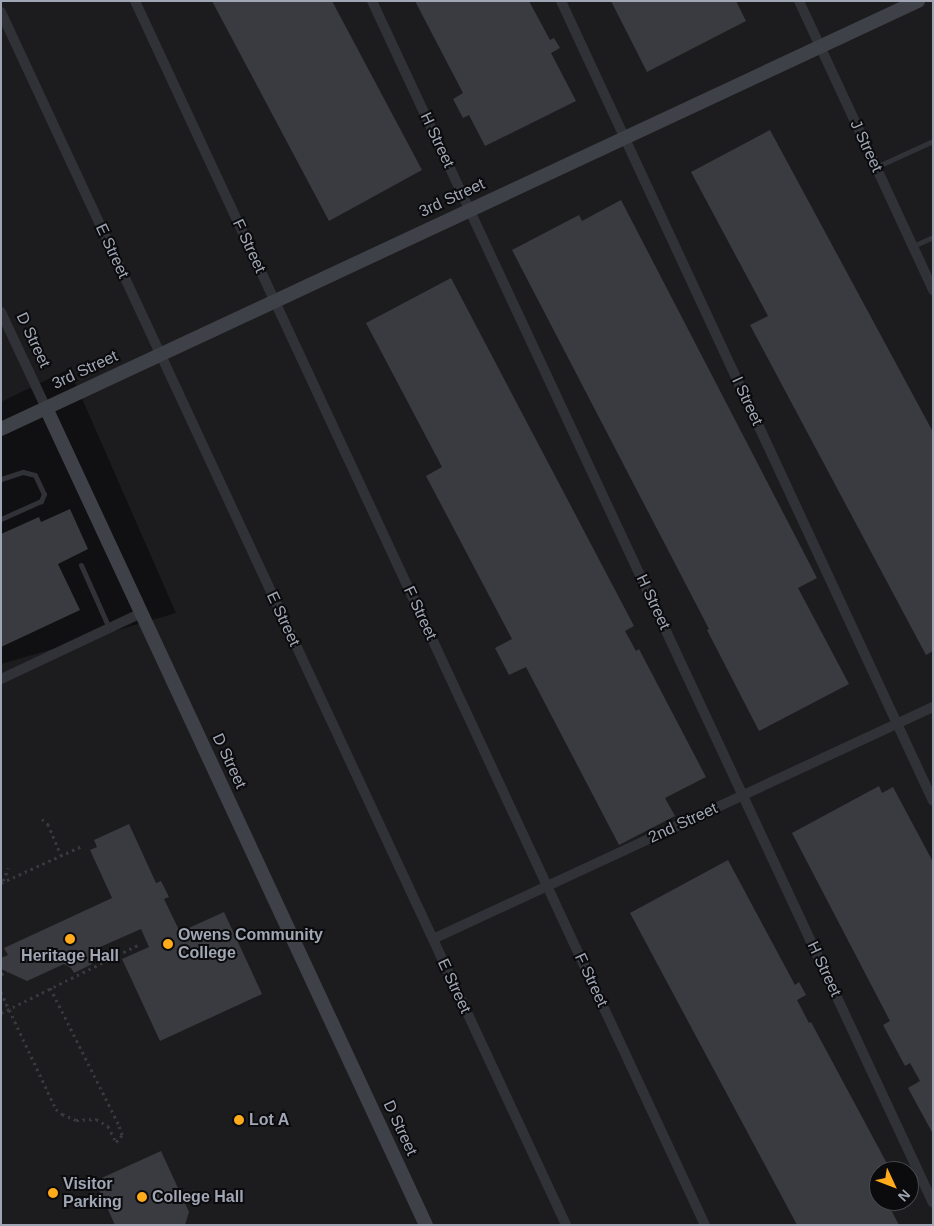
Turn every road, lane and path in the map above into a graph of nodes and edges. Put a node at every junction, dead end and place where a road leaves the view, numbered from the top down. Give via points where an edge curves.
1 (135, 1) edge
2 (372, 1) edge
3 (560, 1) edge
4 (799, 1) edge
5 (918, 1) edge
6 (1, 12) edge
7 (820, 46) junction
8 (624, 137) junction
9 (933, 141) edge
10 (876, 167) junction
11 (469, 210) junction
12 (933, 237) edge
13 (913, 246) junction
14 (933, 290) edge
15 (274, 301) junction
16 (1, 312) edge
17 (160, 354) junction
18 (46, 408) junction
19 (1, 429) edge
20 (1, 479) edge
21 (1, 519) edge
22 (81, 565) dead end
23 (141, 613) junction
24 (109, 628) junction
25 (1, 679) edge
26 (933, 707) edge
27 (897, 724) junction
28 (743, 794) junction
29 (933, 801) edge
30 (42, 820) dead end
31 (82, 846) dead end
32 (61, 855) junction
33 (8, 868) dead end
34 (2, 882) edge
35 (546, 886) junction
36 (432, 939) junction
37 (138, 945) dead end
38 (8, 972) dead end
39 (1, 974) edge
40 (50, 988) junction
41 (1, 992) edge
42 (9, 1009) junction
43 (1, 1013) edge
44 (933, 1203) edge
45 (426, 1225) edge
46 (566, 1225) edge
47 (705, 1225) edge

1 - 15 street, F Street
2 - 11 street, H Street
3 - 8 street, I Street
4 - 7 street, J Street
5 - 7 street, 3rd Street
6 - 17 street, E Street
7 - 8 street, 3rd Street
7 - 10 street, J Street
8 - 11 street, 3rd Street
8 - 27 street, I Street
9 - 10 lane
10 - 13 street, J Street
11 - 15 street, 3rd Street
11 - 28 street, H Street
12 - 13 lane
13 - 14 street, J Street
15 - 17 street, 3rd Street
15 - 35 street, F Street
16 - 18 street, D Street
17 - 18 street, 3rd Street
17 - 36 street, E Street
18 - 19 street, 3rd Street
18 - 23 street, D Street
20 - 21 lane via 24,472 35,474 44,494 41,501
22 - 24 lane
23 - 24 street
23 - 45 street, D Street
24 - 25 street
26 - 27 street, 2nd Street
27 - 28 street, 2nd Street
27 - 29 street, I Street
28 - 35 street, 2nd Street
28 - 44 street, H Street
30 - 32 path via 48,824
31 - 32 path
32 - 34 path
33 - 34 path
35 - 36 street, 2nd Street
35 - 47 street, F Street
36 - 46 street, E Street
37 - 40 path
38 - 39 path
40 - 42 path
40 - 42 path via 118,1124 122,1135 116,1142 108,1126 96,1119 76,1120 56,1109
41 - 42 path
42 - 43 path

